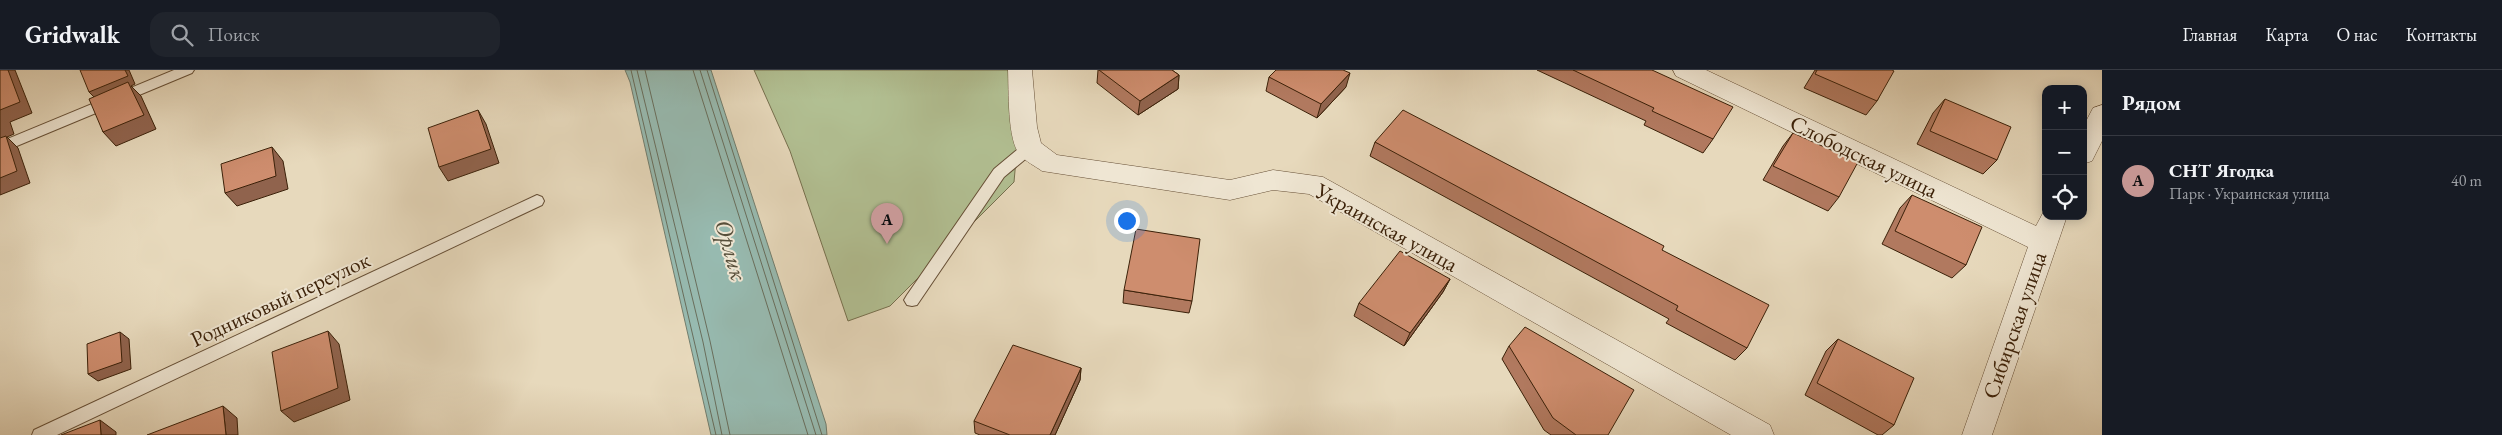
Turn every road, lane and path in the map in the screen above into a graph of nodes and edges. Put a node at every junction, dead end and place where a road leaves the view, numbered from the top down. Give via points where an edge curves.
1 (187, 70) edge
2 (1020, 70) edge
3 (1685, 70) edge
4 (2102, 114) edge
5 (2087, 146) edge
6 (0, 148) edge
7 (1029, 148) junction
8 (537, 201) dead end
9 (2052, 220) edge
10 (2042, 242) junction
11 (912, 300) dead end
12 (40, 435) edge
13 (1759, 435) edge
14 (1977, 435) edge

1 - 6 lane
2 - 7 street
3 - 10 street, Слободская улица
4 - 5 street
7 - 11 lane via 999,173
7 - 13 street, Украинская улица via 1051,164 1230,190 1274,180 1314,184
8 - 12 lane, Родниковый переулок
9 - 10 street, Сибирская улица
10 - 14 street, Сибирская улица

